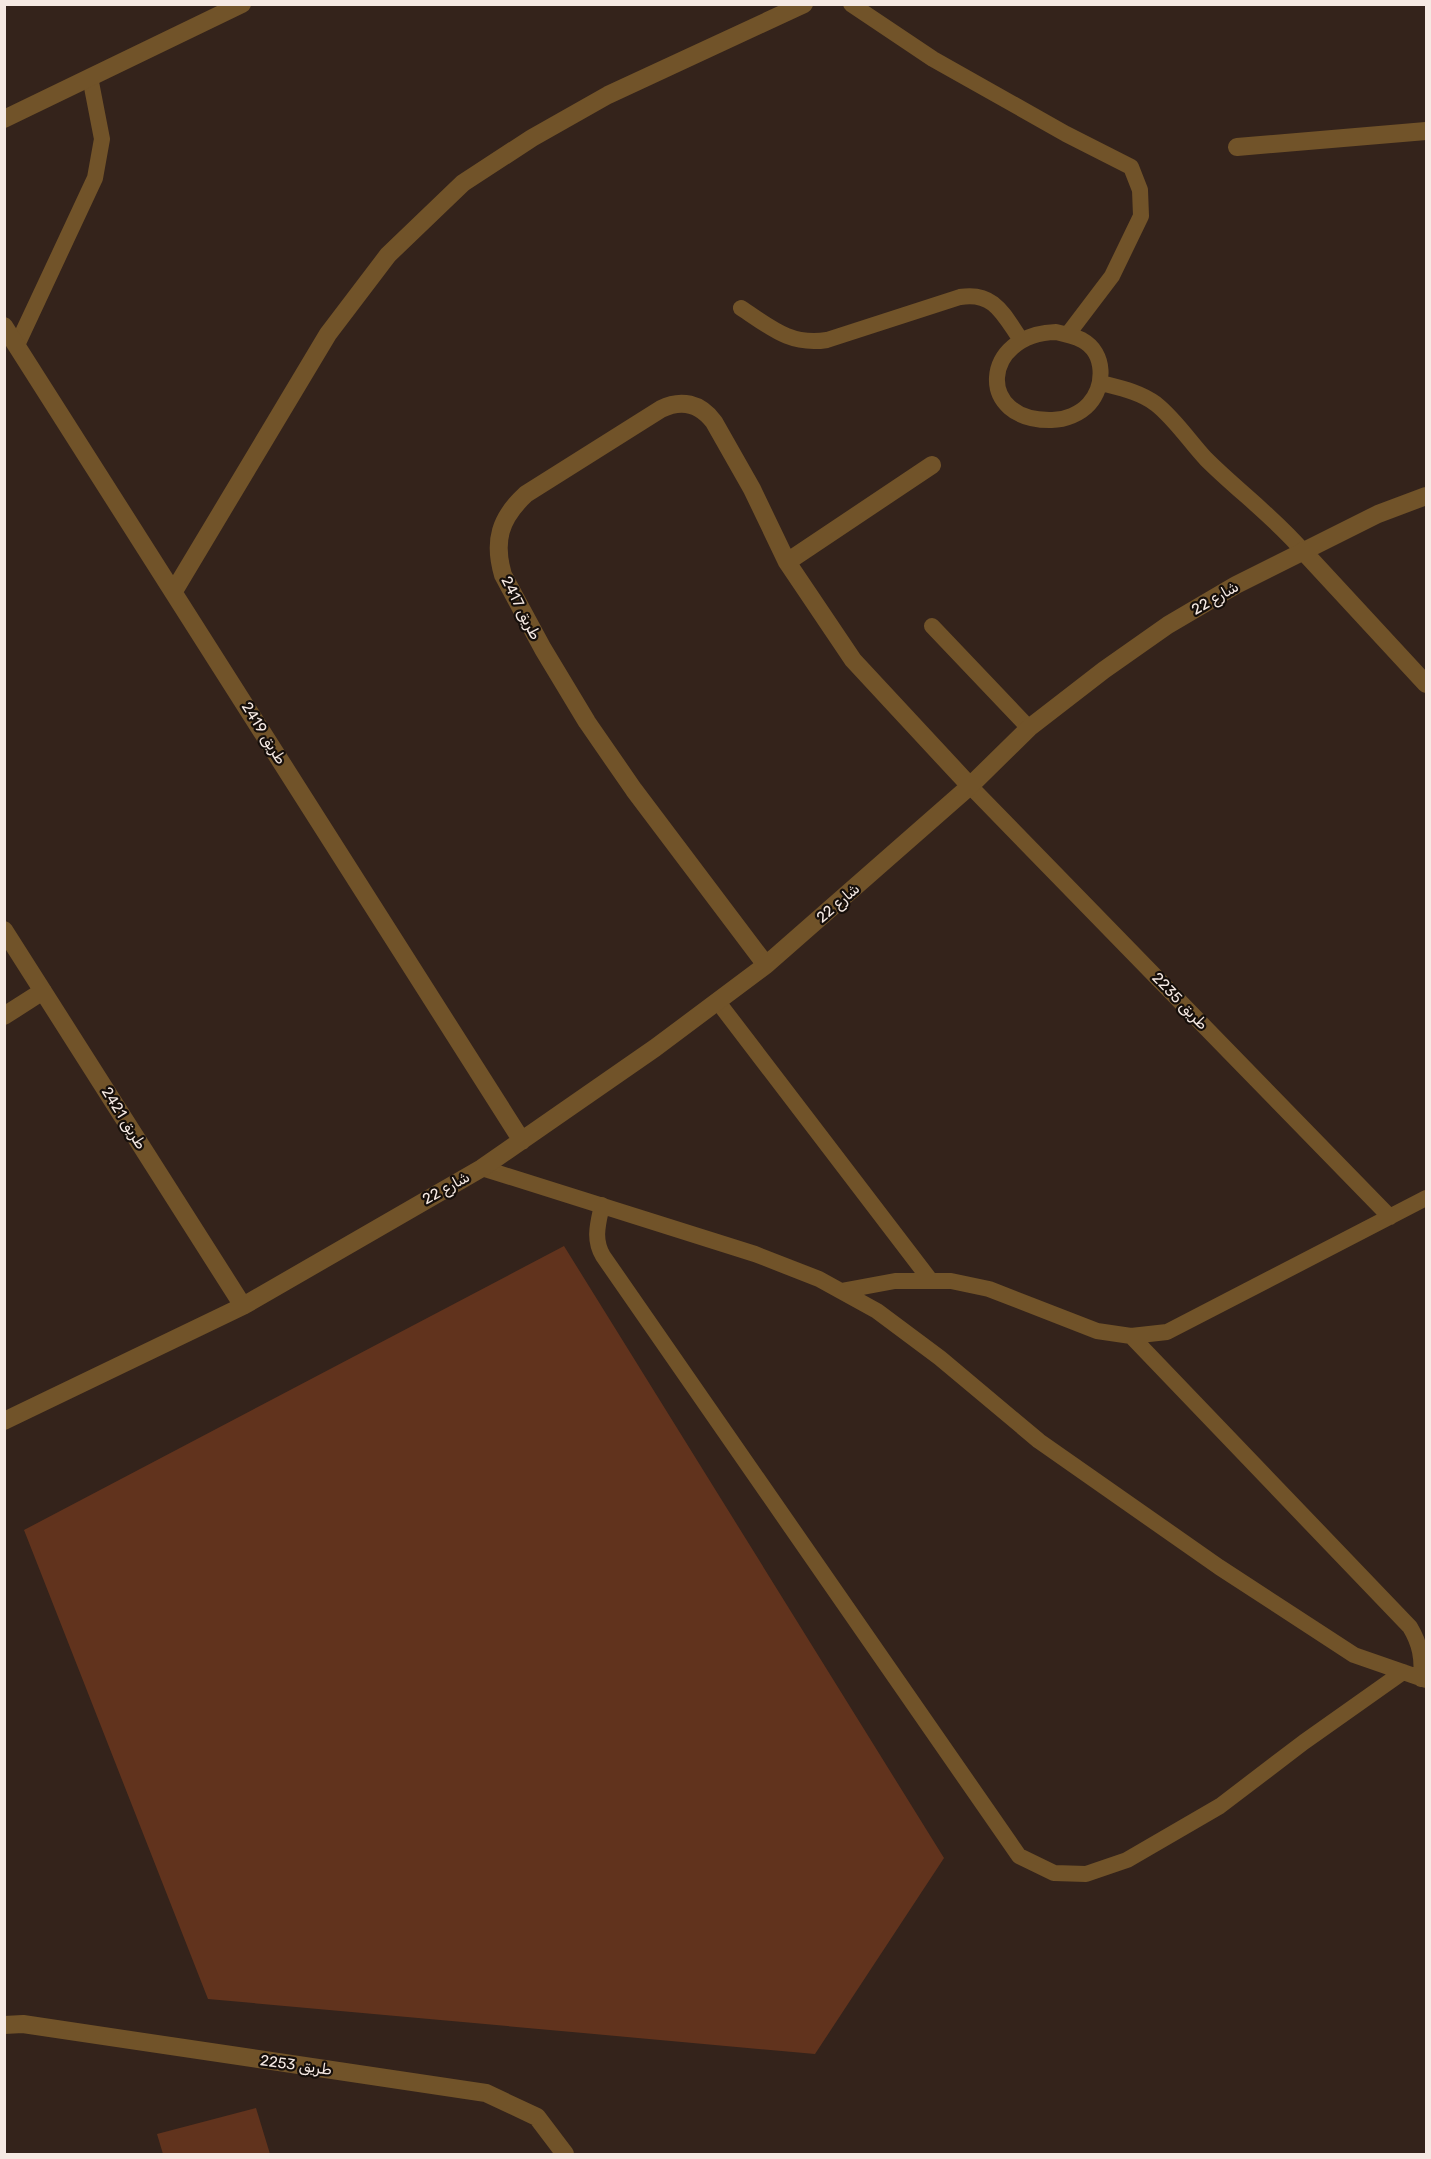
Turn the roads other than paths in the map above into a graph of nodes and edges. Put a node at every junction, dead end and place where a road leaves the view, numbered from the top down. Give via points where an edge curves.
1 (242, 4) edge
2 (804, 4) edge
3 (851, 4) edge
4 (90, 78) junction
5 (4, 119) edge
6 (1426, 131) edge
7 (1237, 147) dead end
8 (741, 308) dead end
9 (4, 326) edge
10 (1068, 334) junction
11 (1021, 340) junction
12 (17, 345) junction
13 (1101, 383) junction
14 (932, 465) dead end
15 (1426, 496) edge
16 (1303, 551) junction
17 (787, 562) junction
18 (174, 591) junction
19 (932, 626) dead end
20 (1426, 684) edge
21 (1029, 728) junction
22 (970, 786) junction
23 (4, 930) edge
24 (766, 965) junction
25 (43, 991) junction
26 (718, 1002) junction
27 (4, 1016) edge
28 (522, 1141) junction
29 (482, 1168) junction
30 (1426, 1198) edge
31 (602, 1205) junction
32 (1390, 1217) junction
33 (931, 1281) junction
34 (841, 1291) junction
35 (243, 1306) junction
36 (1131, 1336) junction
37 (4, 1421) edge
38 (1402, 1672) junction
39 (1424, 1679) edge
40 (4, 2025) edge
41 (565, 2154) edge

1 - 4 street
2 - 18 street via 608,95 463,183 388,255 328,334
3 - 10 lane via 943,65 1131,166 1140,190 1141,216 1112,276
4 - 5 street
4 - 12 lane via 102,139 95,178
6 - 7 street
8 - 11 lane via 790,339 814,343 970,295 981,296 998,307
9 - 12 street, طريق 2419
10 - 11 lane via 1043,333
10 - 13 lane via 1084,341 1095,352
11 - 13 lane via 1002,358 997,372 1003,402 1015,413 1042,420 1071,416 1085,409
12 - 18 street, طريق 2419
13 - 16 lane via 1134,392 1155,404
14 - 17 street
15 - 16 street, شارع 22 via 1378,514
16 - 20 street
16 - 21 street, شارع 22 via 1168,625
17 - 22 street, طريق 2417 via 853,660
17 - 24 street, طريق 2417 via 752,489 708,413 680,403 661,409 526,494 505,519 498,549 504,575 586,722
18 - 28 street, طريق 2419
19 - 21 lane
21 - 22 street, شارع 22
22 - 24 street, شارع 22
22 - 32 lane, طريق 2235
23 - 25 street, طريق 2421
24 - 26 street, شارع 22
25 - 27 street
25 - 35 street, طريق 2421
26 - 28 street, شارع 22
26 - 33 lane
28 - 29 street, شارع 22
29 - 31 lane
29 - 35 street, شارع 22
30 - 32 lane
31 - 34 lane via 755,1254
31 - 38 lane via 596,1244 603,1256 1019,1856 1054,1873 1086,1874 1127,1860 1220,1806
32 - 36 lane via 1167,1332
33 - 34 lane via 895,1281
33 - 36 lane via 989,1289 1097,1331
34 - 38 lane via 877,1311 1039,1441 1219,1567 1354,1655
35 - 37 street, شارع 22
36 - 39 lane via 1410,1627 1419,1642
38 - 39 lane
40 - 41 street, طريق 2253 via 486,2093 537,2117

